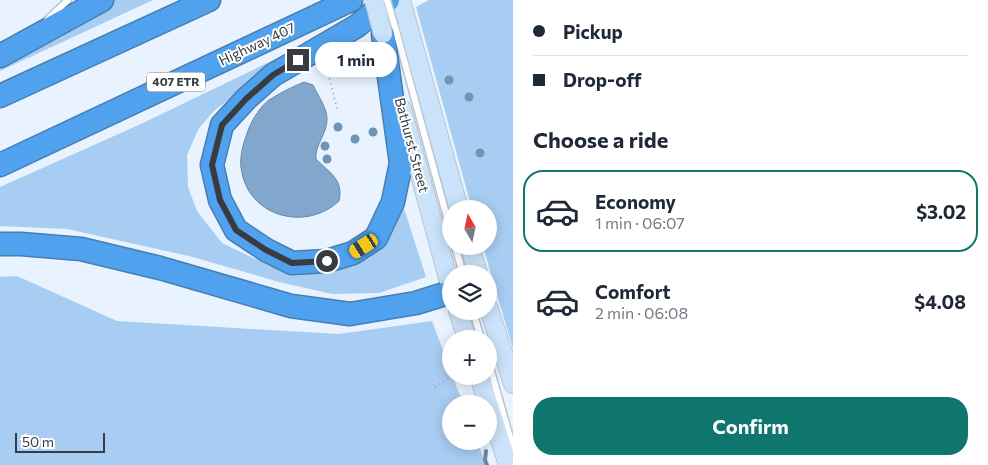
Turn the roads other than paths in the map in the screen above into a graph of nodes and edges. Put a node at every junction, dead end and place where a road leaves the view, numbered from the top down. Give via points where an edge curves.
1 (68, 0) edge
2 (102, 0) edge
3 (209, 0) edge
4 (352, 0) edge
5 (374, 0) edge
6 (388, 0) edge
7 (400, 0) edge
8 (395, 28) junction
9 (20, 46) junction
10 (0, 56) edge
11 (0, 96) edge
12 (0, 165) edge
13 (442, 200) edge
14 (456, 200) edge
15 (0, 244) edge
16 (445, 265) edge
17 (442, 294) edge
18 (493, 320) edge
19 (513, 384) edge
20 (495, 385) edge
21 (497, 432) edge
22 (513, 448) edge
23 (508, 465) edge

1 - 9 lane
2 - 9 highway
3 - 11 highway
4 - 12 highway, Highway 407 / 407 ETR
5 - 8 main road, Bathurst Street, bridge
6 - 8 lane, bridge
6 - 8 highway via 357,26 273,75 222,125 212,165 220,200 236,230 292,263 327,261 353,253 376,238 397,191 400,163
7 - 8 main road, Bathurst Street
8 - 13 lane
8 - 14 main road, Bathurst Street
8 - 16 main road, Bathurst Street
9 - 10 highway
15 - 17 highway via 82,249 291,306 350,314 416,304
18 - 19 main road
20 - 22 lane
21 - 23 main road

